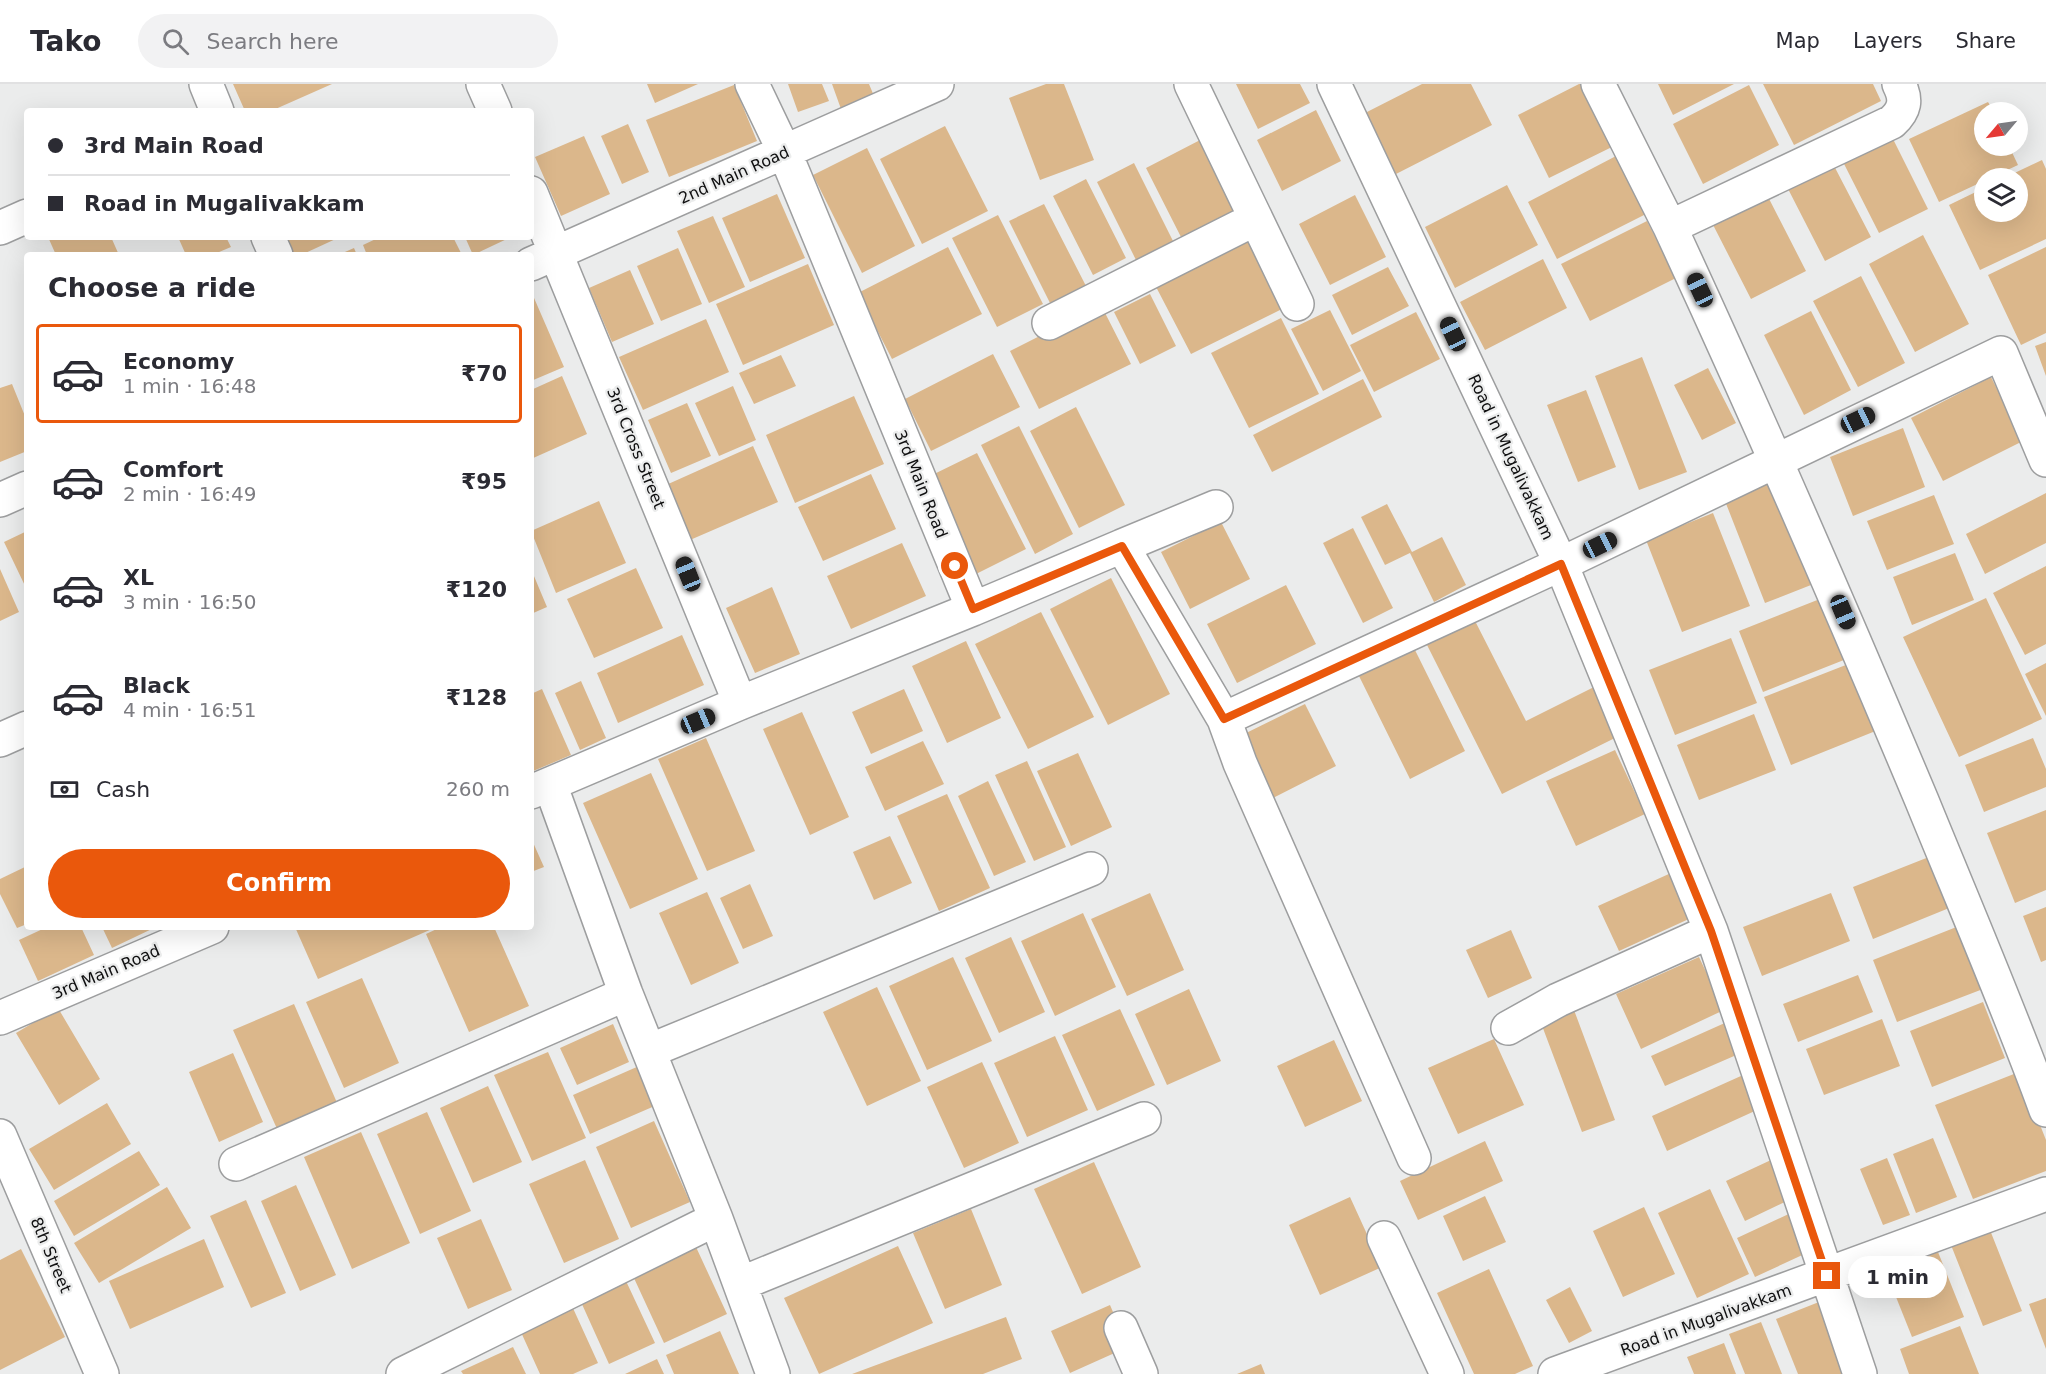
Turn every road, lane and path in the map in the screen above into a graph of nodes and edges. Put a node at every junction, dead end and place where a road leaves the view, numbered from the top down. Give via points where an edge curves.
1 (206, 84) edge
2 (483, 84) edge
3 (752, 84) edge
4 (937, 84) edge
5 (1191, 84) edge
6 (1334, 84) edge
7 (1598, 84) edge
8 (1899, 84) edge
9 (216, 108) edge
10 (494, 108) edge
11 (785, 153) junction
12 (534, 208) edge
13 (24, 217) edge
14 (1255, 219) junction
15 (1670, 227) junction
16 (0, 228) edge
17 (544, 258) edge
18 (1298, 304) dead end
19 (1049, 323) dead end
20 (1777, 458) junction
21 (2046, 460) edge
22 (24, 489) edge
23 (0, 500) edge
24 (1216, 507) dead end
25 (1122, 546) junction
26 (1561, 564) junction
27 (973, 609) junction
28 (740, 703) junction
29 (1224, 719) junction
30 (24, 729) edge
31 (0, 740) edge
32 (541, 788) edge
33 (1091, 869) dead end
34 (205, 930) edge
35 (1711, 931) junction
36 (626, 994) junction
37 (0, 1018) edge
38 (1508, 1028) dead end
39 (649, 1051) junction
40 (2046, 1110) edge
41 (1144, 1119) dead end
42 (0, 1136) edge
43 (1414, 1158) dead end
44 (236, 1164) dead end
45 (2046, 1194) edge
46 (716, 1219) junction
47 (1384, 1238) dead end
48 (1827, 1276) junction
49 (740, 1284) junction
50 (1121, 1328) dead end
51 (102, 1374) edge
52 (403, 1374) edge
53 (773, 1374) edge
54 (1141, 1374) edge
55 (1447, 1374) edge
56 (1555, 1374) edge
57 (1860, 1374) edge

1 - 9 street
2 - 10 street
3 - 11 street, 3rd Main Road
4 - 11 street, 2nd Main Road
5 - 14 street
6 - 26 street, Road in Mugalivakkam
7 - 15 street
8 - 15 street via 1905,102 1901,114 1892,122
11 - 17 street, 2nd Main Road
11 - 27 street, 3rd Main Road
12 - 17 street, 3rd Cross Street
13 - 16 street
14 - 18 street
14 - 19 street
15 - 20 street
17 - 28 street, 3rd Cross Street
20 - 21 street via 2001,353
20 - 26 street
20 - 40 street via 2018,1032
22 - 23 street
24 - 25 street
25 - 27 street
25 - 29 street
26 - 29 street
26 - 35 street, Road in Mugalivakkam
27 - 28 street
28 - 32 street
29 - 43 street
30 - 31 street
32 - 36 street
33 - 39 street
34 - 37 street, 3rd Main Road
35 - 38 street via 1558,1000
35 - 48 street, Road in Mugalivakkam
36 - 39 street
36 - 44 street
39 - 46 street
41 - 49 street
42 - 51 street, 8th Street
45 - 48 street
46 - 49 street
46 - 52 street
47 - 55 street
48 - 56 street, Road in Mugalivakkam
48 - 57 street
49 - 53 street
50 - 54 street

